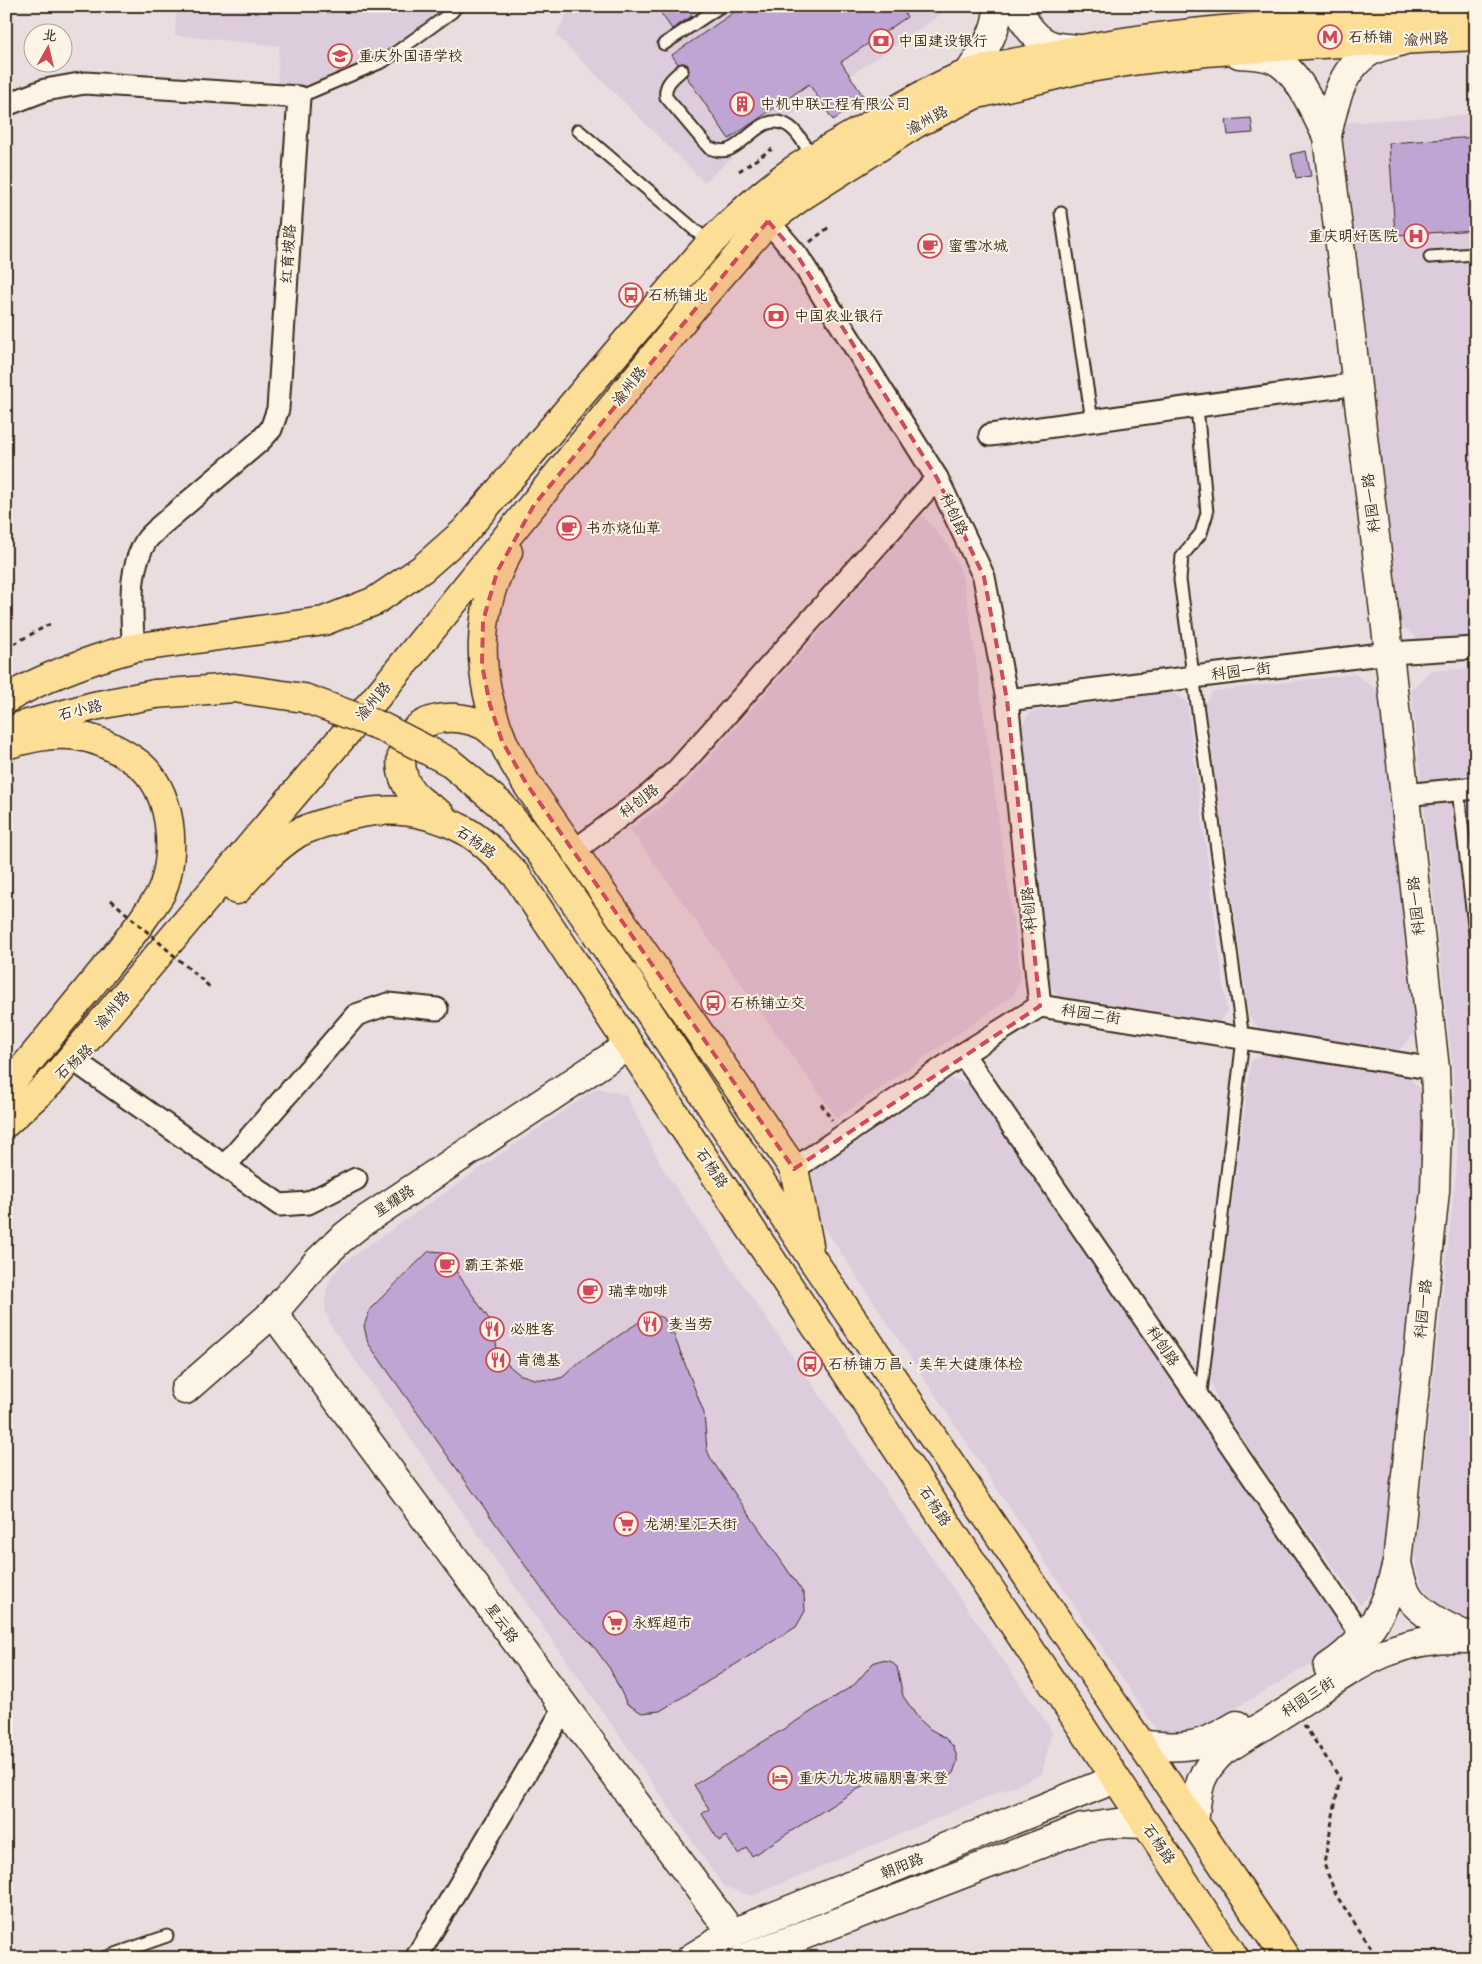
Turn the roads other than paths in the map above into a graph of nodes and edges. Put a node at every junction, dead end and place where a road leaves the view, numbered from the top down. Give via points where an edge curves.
1 (457, 6) edge
2 (721, 6) edge
3 (1009, 10) edge
4 (1476, 14) edge
5 (1476, 36) edge
6 (1406, 40) junction
7 (664, 44) dead end
8 (1078, 49) junction
9 (1206, 52) junction
10 (682, 70) dead end
11 (968, 74) junction
12 (299, 97) junction
13 (6, 105) edge
14 (578, 130) dead end
15 (1327, 136) junction
16 (814, 158) junction
17 (1061, 213) dead end
18 (768, 221) junction
19 (710, 243) junction
20 (1476, 254) edge
21 (1430, 257) dead end
22 (1357, 384) junction
23 (1197, 406) junction
24 (1092, 421) junction
25 (990, 435) dead end
26 (937, 478) junction
27 (534, 504) junction
28 (133, 648) junction
29 (1476, 648) edge
30 (1389, 654) junction
31 (1193, 677) junction
32 (6, 699) edge
33 (1007, 700) junction
34 (6, 733) edge
35 (502, 741) junction
36 (6, 745) edge
37 (1467, 789) edge
38 (1404, 795) junction
39 (465, 831) junction
40 (574, 851) junction
41 (1476, 942) edge
42 (1040, 1006) junction
43 (437, 1009) dead end
44 (1243, 1039) junction
45 (630, 1045) junction
46 (963, 1054) junction
47 (75, 1061) junction
48 (1435, 1070) junction
49 (50, 1083) junction
50 (6, 1088) edge
51 (6, 1123) edge
52 (225, 1166) junction
53 (794, 1169) junction
54 (356, 1179) dead end
55 (812, 1259) junction
56 (273, 1313) junction
57 (185, 1390) dead end
58 (1200, 1401) junction
59 (1397, 1563) junction
60 (1363, 1638) junction
61 (1475, 1639) edge
62 (564, 1708) junction
63 (1142, 1745) junction
64 (1115, 1779) junction
65 (1194, 1823) junction
66 (1146, 1824) junction
67 (998, 1827) junction
68 (1008, 1858) junction
69 (732, 1933) junction
70 (167, 1936) dead end
71 (104, 1958) edge
72 (416, 1958) edge
73 (691, 1958) edge
74 (744, 1958) edge
75 (1235, 1958) edge
76 (1286, 1958) edge

1 - 12 lane via 384,60
2 - 7 lane
3 - 8 street via 1052,46
3 - 11 street
4 - 8 main road, 渝州路 via 1202,32
5 - 6 main road, 渝州路
6 - 9 main road, 渝州路
6 - 15 street via 1374,50 1356,63 1335,98
8 - 11 main road, 渝州路
9 - 15 street via 1271,58 1286,67 1301,85
9 - 18 main road, 渝州路 via 1077,70 974,95 917,123
10 - 16 lane via 668,84 666,97 709,148 719,152 729,150 761,126 777,123 791,128
11 - 16 main road, 渝州路 via 907,103
12 - 13 street via 85,83 45,90
12 - 28 street, 红育坡路 via 278,409 271,429 260,441 146,540 133,577
14 - 19 lane
15 - 22 street, 科园一路
16 - 19 main road, 渝州路 via 750,203
17 - 24 lane
18 - 26 street via 797,255
18 - 27 main road, 渝州路 via 696,304
19 - 28 main road, 渝州路 via 465,531 422,569 375,601 324,620
20 - 21 lane
22 - 23 street
22 - 30 street, 科园一路
23 - 24 street
23 - 31 lane via 1207,513 1201,533 1182,556 1180,580
24 - 25 street
26 - 33 street, 科创路 via 984,577
26 - 40 street, 科创路 via 678,768 650,794
27 - 35 main road via 496,572 483,621 482,665
27 - 49 main road, 渝州路 via 384,688
28 - 32 main road, 渝州路 via 52,675
29 - 30 street, 科园一街
30 - 31 street, 科园一街
30 - 38 street, 科园一路
31 - 33 street, 科园一街
31 - 44 lane
33 - 42 street, 科创路
34 - 55 main road, 石小路, bridge via 26,723 156,694 234,688 304,698 380,726 448,761 501,805 546,860
35 - 39 main road via 486,727 474,722 446,718 419,726 410,734 403,748 402,774 414,795
35 - 40 main road via 526,783
36 - 50 main road via 58,734 90,738 117,748 139,763 157,786 171,837 170,864 160,894 129,941
37 - 38 street
37 - 41 lane
38 - 48 street, 科园一路
39 - 45 main road, 石杨路 via 516,875
39 - 47 main road, 石杨路 via 440,819 408,810 380,810 350,814 299,833 258,865 140,1002
40 - 53 main road
42 - 44 street, 科园二街
42 - 46 street, 科园二街
43 - 52 street via 388,1004 356,1015
44 - 48 street, 科园二街
44 - 58 lane
45 - 56 street, 星耀路 via 364,1221 318,1261
45 - 64 main road, 石杨路
46 - 53 street, 科园二街
46 - 58 street, 科创路
47 - 49 main road, 石杨路
47 - 52 street
48 - 59 street, 科园一路 via 1435,1191
49 - 51 main road, 渝州路
52 - 54 street via 280,1205 308,1203
53 - 55 main road
55 - 63 main road
56 - 57 street, 星耀路
56 - 62 street, 星云路
58 - 60 street, 科创路
59 - 60 street, 科园三街 via 1387,1598
59 - 61 street, 科园一路 via 1405,1591 1423,1611 1450,1629
60 - 63 street, 科园三街 via 1342,1659 1214,1739 1189,1746
61 - 65 street, 科园三街 via 1443,1638 1400,1646 1375,1656 1223,1751 1204,1772
62 - 69 street, 星云路
62 - 72 street
63 - 65 main road
64 - 66 main road, 石杨路
64 - 67 street, 朝阳路
65 - 76 main road
66 - 68 street, 朝阳路 via 1117,1822 1082,1828
66 - 75 main road, 石杨路
67 - 68 street via 1010,1829 1017,1837 1018,1849
67 - 69 street, 朝阳路
68 - 74 street, 朝阳路
69 - 73 street, 朝阳路
70 - 71 lane

